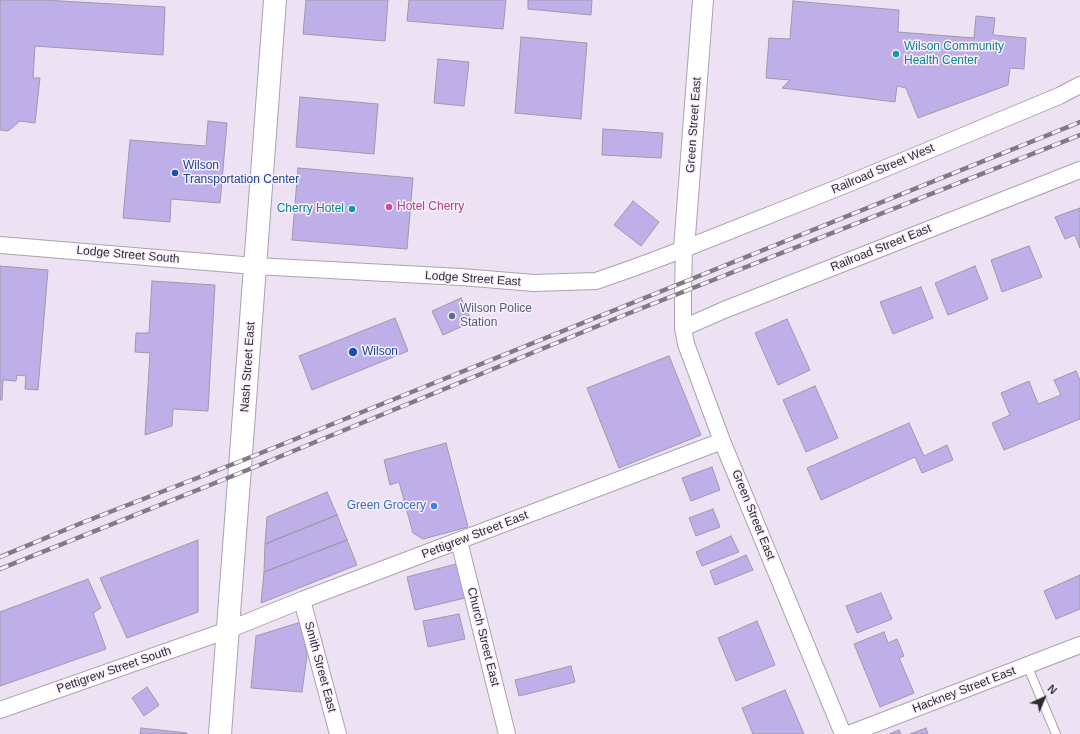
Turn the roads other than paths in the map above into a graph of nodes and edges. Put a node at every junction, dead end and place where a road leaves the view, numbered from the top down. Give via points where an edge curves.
1 (275, 0) edge
2 (702, 0) edge
3 (1080, 85) edge
4 (1080, 170) edge
5 (0, 245) edge
6 (684, 249) junction
7 (255, 266) junction
8 (683, 328) junction
9 (722, 441) junction
10 (459, 541) junction
11 (302, 600) junction
12 (228, 630) junction
13 (1080, 645) edge
14 (1027, 665) junction
15 (0, 710) edge
16 (220, 734) edge
17 (338, 734) edge
18 (507, 734) edge
19 (843, 734) edge
20 (849, 734) edge
21 (1056, 734) edge

1 - 7 main road, Nash Street East
2 - 6 street, Green Street East
3 - 6 street, Railroad Street West via 845,185
4 - 8 street, Railroad Street East
5 - 7 street, Lodge Street South
6 - 7 street, Lodge Street East via 596,280 534,283
6 - 8 street, Green Street East
7 - 12 main road, Nash Street East
8 - 9 street, Green Street East via 686,344
9 - 10 street, Pettigrew Street East
9 - 19 street, Green Street East
10 - 11 street, Pettigrew Street East
10 - 18 street, Church Street East
11 - 12 street, Pettigrew Street East
11 - 17 street, Smith Street East
12 - 15 street, Pettigrew Street South
12 - 16 main road, Nash Street East
13 - 14 street, Hackney Street East
14 - 20 street, Hackney Street East
14 - 21 lane

